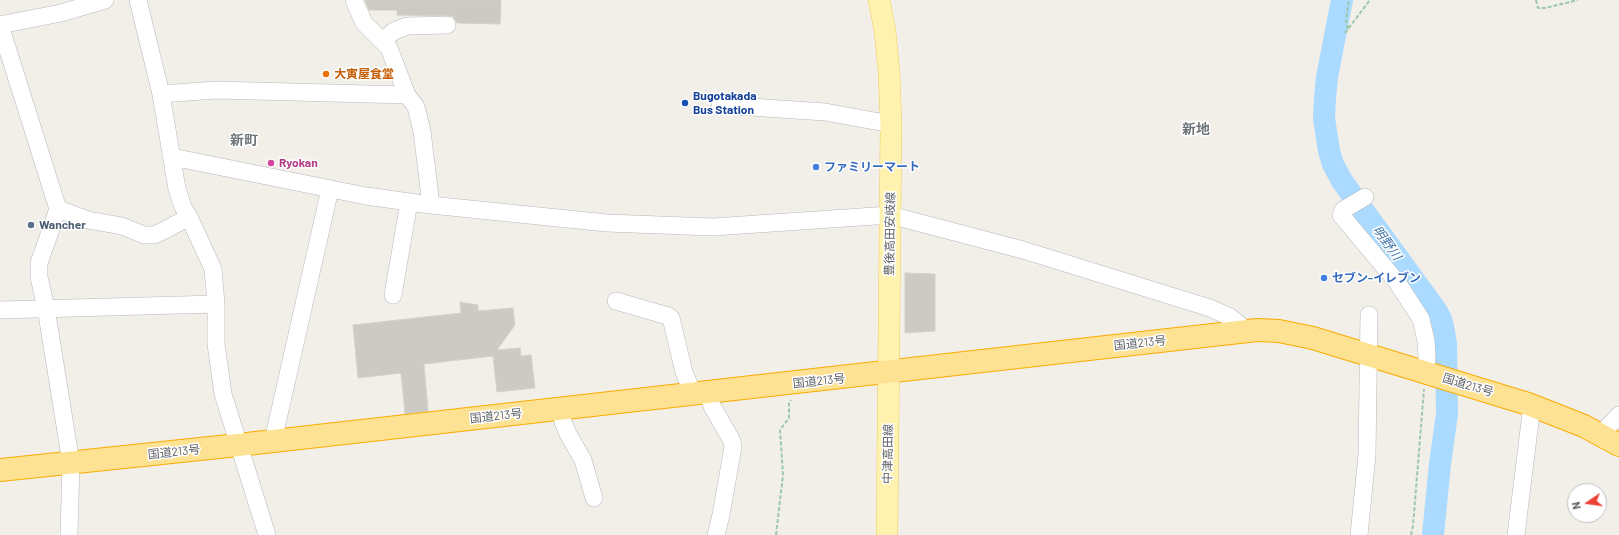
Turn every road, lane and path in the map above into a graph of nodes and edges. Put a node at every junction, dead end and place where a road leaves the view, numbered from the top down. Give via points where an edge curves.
1 (105, 0) edge
2 (138, 0) edge
3 (354, 0) edge
4 (879, 0) edge
5 (1350, 0) edge
6 (1370, 0) edge
7 (1536, 0) edge
8 (1578, 0) edge
9 (0, 25) edge
10 (447, 25) dead end
11 (1348, 29) junction
12 (1345, 33) dead end
13 (383, 42) junction
14 (161, 94) junction
15 (408, 94) junction
16 (720, 105) dead end
17 (891, 124) junction
18 (172, 157) junction
19 (330, 189) junction
20 (1365, 197) dead end
21 (410, 202) junction
22 (432, 205) junction
23 (58, 209) junction
24 (890, 215) junction
25 (189, 216) junction
26 (393, 295) dead end
27 (616, 301) dead end
28 (216, 304) junction
29 (46, 308) junction
30 (0, 310) edge
31 (1369, 315) dead end
32 (1247, 331) junction
33 (1368, 355) junction
34 (1426, 372) junction
35 (889, 373) junction
36 (701, 394) junction
37 (794, 395) dead end
38 (1532, 405) junction
39 (560, 409) junction
40 (1619, 415) edge
41 (1613, 439) edge
42 (273, 441) junction
43 (238, 445) junction
44 (71, 462) junction
45 (0, 470) edge
46 (594, 498) dead end
47 (69, 535) edge
48 (267, 535) edge
49 (716, 535) edge
50 (776, 535) edge
51 (887, 535) edge
52 (1359, 535) edge
53 (1411, 535) edge
54 (1516, 535) edge

1 - 9 street via 61,13
2 - 14 street
3 - 13 street via 364,23
4 - 17 main road, 豊後高田安岐線 via 889,72
5 - 11 path via 1346,20
6 - 11 path
7 - 8 path via 1538,8 1545,8
9 - 23 street
10 - 13 street via 407,26 394,31
11 - 12 path
13 - 15 street via 392,55
14 - 15 street via 216,90
14 - 18 street
15 - 22 street via 416,107 422,131
16 - 17 street via 825,112
17 - 24 main road, 豊後高田安岐線
18 - 19 street
18 - 25 street via 177,189
19 - 21 street
19 - 42 street
20 - 34 street via 1343,210 1341,215 1397,282 1421,319 1426,341
21 - 22 street
21 - 26 street
22 - 24 street via 606,223 674,227 713,227
23 - 25 street via 88,220 122,226 144,235 154,235
23 - 29 street via 38,270
24 - 32 street via 1023,250 1210,308 1230,317
24 - 35 main road, 豊後高田安岐線
25 - 28 street via 213,269
27 - 36 street via 671,318 684,372
28 - 29 street
28 - 43 street via 218,367
29 - 30 street
29 - 44 street
31 - 33 street
32 - 33 highway, 国道213号 via 1289,332
32 - 35 highway, 国道213号
33 - 34 highway, 国道213号
33 - 52 street via 1367,455
34 - 38 highway, 国道213号
34 - 53 path
35 - 36 highway, 国道213号
35 - 51 main road, 中津高田線
36 - 39 highway, 国道213号
36 - 49 street via 712,406 733,447
37 - 50 path via 790,403 789,418 780,430 783,476
38 - 41 highway, 国道213号
38 - 54 street
39 - 42 highway, 国道213号
39 - 46 street via 568,434 583,460
40 - 41 street
42 - 43 highway, 国道213号
43 - 44 highway, 国道213号
43 - 48 street
44 - 45 highway, 国道213号
44 - 47 street

